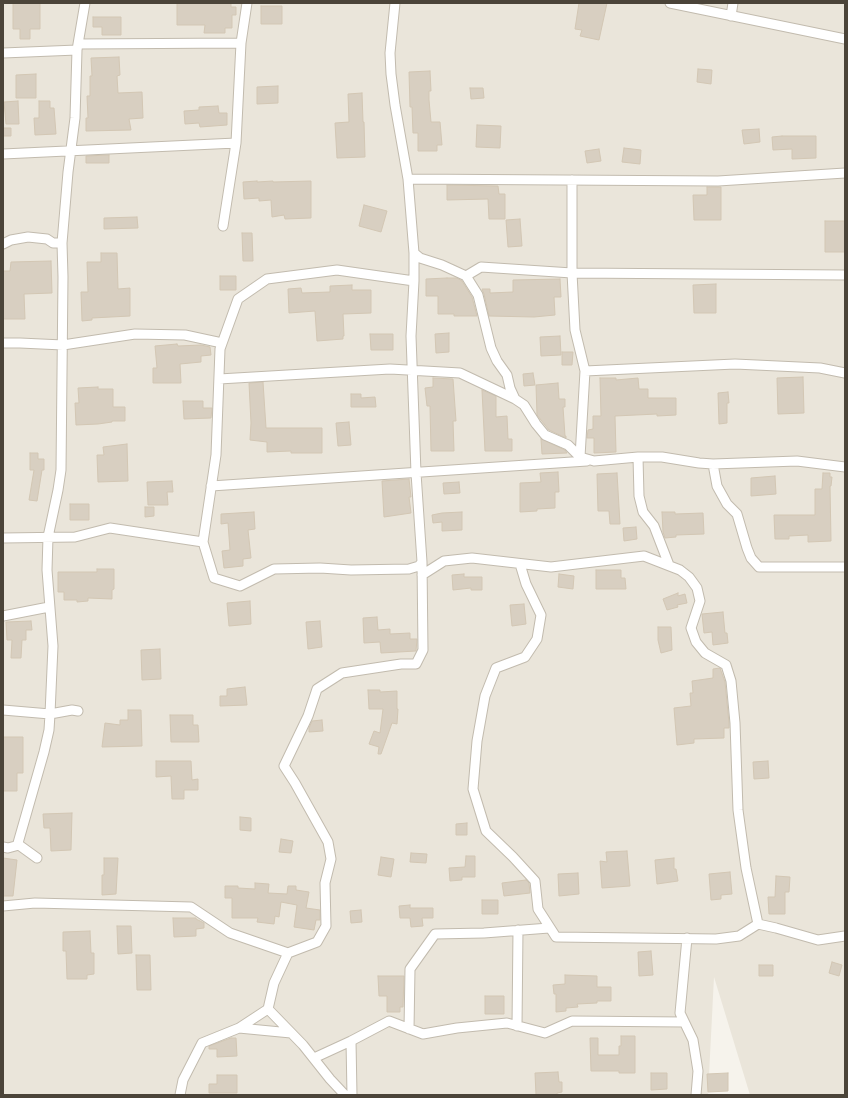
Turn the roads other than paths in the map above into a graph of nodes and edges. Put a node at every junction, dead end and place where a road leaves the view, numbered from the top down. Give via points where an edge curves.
1 (85, 3) edge
2 (247, 3) edge
3 (395, 3) edge
4 (670, 3) edge
5 (733, 3) edge
6 (731, 16) junction
7 (845, 39) edge
8 (241, 43) junction
9 (78, 47) junction
10 (3, 53) edge
11 (236, 143) junction
12 (71, 150) junction
13 (3, 154) edge
14 (845, 173) edge
15 (408, 178) junction
16 (572, 180) junction
17 (223, 226) dead end
18 (62, 242) junction
19 (3, 244) edge
20 (414, 253) junction
21 (572, 273) junction
22 (845, 275) edge
23 (466, 276) junction
24 (414, 281) junction
25 (222, 342) junction
26 (3, 343) edge
27 (63, 345) junction
28 (413, 371) junction
29 (585, 372) junction
30 (845, 373) edge
31 (219, 379) junction
32 (515, 399) junction
33 (580, 457) junction
34 (638, 457) junction
35 (594, 460) junction
36 (713, 464) junction
37 (845, 467) edge
38 (416, 473) junction
39 (211, 486) junction
40 (48, 537) junction
41 (3, 538) edge
42 (203, 542) junction
43 (422, 562) junction
44 (520, 564) junction
45 (669, 565) junction
46 (845, 566) edge
47 (422, 574) junction
48 (49, 607) junction
49 (3, 616) edge
50 (3, 710) edge
51 (78, 710) dead end
52 (50, 714) junction
53 (19, 845) junction
54 (3, 847) edge
55 (37, 858) dead end
56 (3, 906) edge
57 (758, 924) junction
58 (549, 928) junction
59 (518, 930) junction
60 (845, 936) edge
61 (687, 938) junction
62 (288, 953) junction
63 (268, 1009) junction
64 (684, 1022) junction
65 (517, 1026) junction
66 (239, 1028) junction
67 (409, 1029) junction
68 (291, 1033) junction
69 (351, 1041) junction
70 (314, 1058) junction
71 (180, 1095) edge
72 (345, 1095) edge
73 (352, 1095) edge
74 (696, 1095) edge

1 - 9 street
2 - 8 street
3 - 15 street via 390,53 391,74
4 - 6 street
5 - 6 street
6 - 7 street
8 - 9 street
8 - 11 street
9 - 10 street
9 - 12 street
11 - 12 street
11 - 17 street
12 - 13 street
12 - 18 street
14 - 16 street via 718,181
15 - 16 street
15 - 20 street
16 - 21 street
18 - 19 street via 53,243 47,239 28,237
18 - 27 street
20 - 23 street via 420,258
20 - 24 street
21 - 22 street
21 - 23 street via 481,267
21 - 29 street via 575,330
23 - 32 street via 478,294 491,348 507,375
24 - 25 street via 337,270 267,279 238,299
24 - 28 street via 411,336
25 - 27 street via 185,335 135,334
25 - 31 street
26 - 27 street
27 - 40 street via 61,470
28 - 31 street via 390,369
28 - 32 street via 460,373
28 - 38 street
29 - 30 street via 735,364 820,368
29 - 33 street
31 - 39 street via 216,455
32 - 33 street via 524,405 545,434 568,445
33 - 35 street
34 - 35 street
34 - 36 street via 662,457
34 - 45 street via 642,512 654,526
35 - 38 street
36 - 37 street via 797,461
36 - 46 street via 717,486 727,504 737,514 751,558 759,567
38 - 39 street
38 - 43 street
39 - 42 street
40 - 41 street
40 - 42 street via 75,537 110,528
40 - 48 street
42 - 43 street via 214,578 240,586 274,569 409,568 419,566
43 - 47 street
44 - 45 street via 551,567 644,556
44 - 47 street via 472,558 444,560
44 - 58 street via 526,584 541,615 536,639 525,657 496,668 485,696 473,789 486,831 535,881 538,909
45 - 57 street via 689,577 697,588 700,601 691,628 696,642 705,653 726,665 731,681 738,810 746,868
47 - 62 street via 423,650 416,664 342,673 317,689 308,716 284,766 328,842 331,859 325,883 326,926 316,942
48 - 49 street
48 - 52 street via 53,646
50 - 52 street
51 - 52 street
52 - 53 street via 44,752 18,839
53 - 54 street
53 - 55 street
56 - 62 street via 35,903 191,907 230,933
57 - 60 street via 818,940
57 - 61 street via 739,936 716,939
58 - 59 street
58 - 61 street via 556,937
59 - 65 street
59 - 67 street via 435,934 410,969
61 - 64 street via 680,1013
62 - 63 street via 274,984
63 - 66 street
63 - 68 street
64 - 65 street via 572,1022 545,1033
64 - 74 street via 693,1040 698,1071
65 - 67 street via 507,1023 423,1034
66 - 68 street
66 - 71 street via 202,1043 183,1080
67 - 69 street via 389,1022
68 - 70 street
69 - 70 street
69 - 73 street
70 - 72 street

